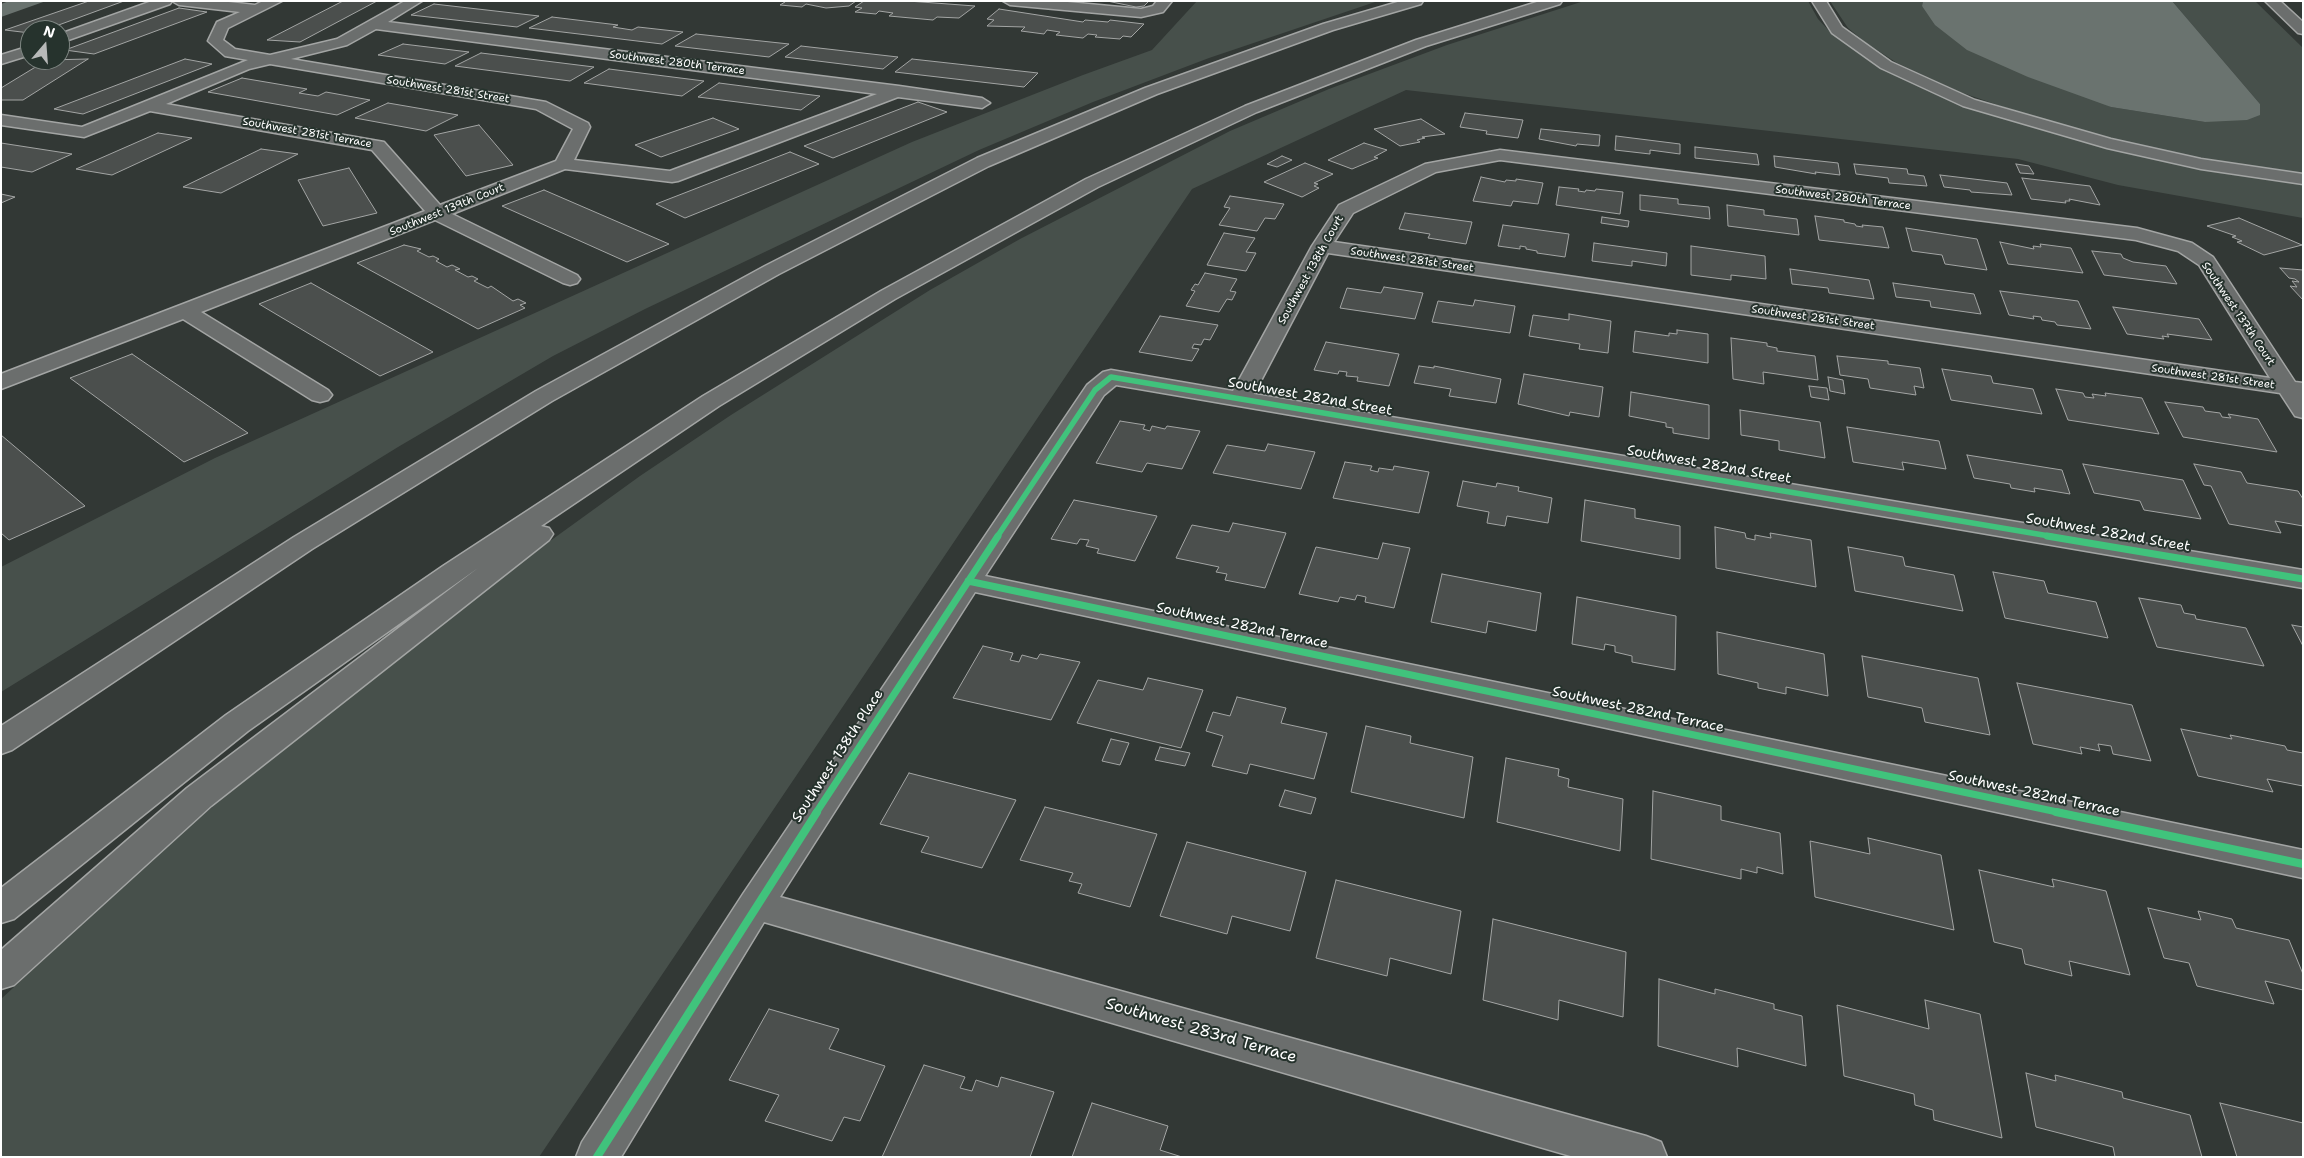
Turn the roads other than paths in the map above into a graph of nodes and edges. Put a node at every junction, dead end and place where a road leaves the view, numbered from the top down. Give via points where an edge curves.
1 (165, 1) edge
2 (179, 1) edge
3 (276, 1) edge
4 (415, 1) edge
5 (1010, 1) edge
6 (1165, 1) edge
7 (1416, 1) edge
8 (1555, 1) edge
9 (1819, 1) edge
10 (2272, 1) edge
11 (255, 9) junction
12 (372, 24) junction
13 (2303, 30) edge
14 (70, 35) edge
15 (20, 54) edge
16 (6, 60) edge
17 (267, 60) junction
18 (899, 91) junction
19 (982, 102) dead end
20 (150, 106) junction
21 (1, 120) edge
22 (1500, 155) joint
23 (562, 164) junction
24 (2303, 179) edge
25 (438, 214) junction
26 (1322, 246) junction
27 (2185, 247) joint
28 (570, 278) dead end
29 (186, 312) junction
30 (1111, 377) joint
31 (1, 382) edge
32 (2295, 389) edge
33 (320, 395) dead end
34 (1241, 398) junction
35 (2303, 411) edge
36 (624, 457) junction
37 (2303, 579) edge
38 (968, 581) junction
39 (122, 661) junction
40 (1, 721) edge
41 (1, 742) edge
42 (2303, 864) edge
43 (756, 905) junction
44 (1, 908) edge
45 (1, 973) edge
46 (597, 1157) edge
47 (1646, 1157) edge

1 - 14 main road
2 - 11 main road
3 - 11 main road
4 - 12 main road
5 - 6 main road via 1125,13 1150,12
7 - 39 main road via 1328,27 1151,91 983,162 816,247 544,396 303,544
8 - 36 main road via 1421,43 1251,109 1092,183 888,295
9 - 24 main road via 1837,30 1886,65 1969,102 2106,143 2201,164
10 - 13 main road
11 - 17 main road, Southwest 281st Street via 222,25 215,41 230,54
12 - 17 main road via 342,42
12 - 18 main road, Southwest 280th Terrace
15 - 16 main road
17 - 20 main road, Southwest 281st Street via 244,66
17 - 23 main road, Southwest 281st Street via 540,105 582,127
18 - 19 main road, Southwest 280th Terrace
18 - 23 main road, Southwest 139th Court via 672,177
20 - 21 main road, Southwest 281st Street via 84,132
20 - 25 main road, Southwest 281st Terrace via 378,146
22 - 26 main road, Southwest 138th Court via 1431,168 1346,209
22 - 27 main road, Southwest 280th Terrace via 2137,234
23 - 25 main road, Southwest 139th Court
25 - 28 main road, Southwest 281st Terrace
25 - 29 main road, Southwest 139th Court
26 - 32 main road, Southwest 281st Street
26 - 34 main road, Southwest 138th Court
27 - 32 main road, Southwest 137th Court via 2206,261
29 - 31 main road, Southwest 139th Court
29 - 33 main road
30 - 34 main road, Southwest 282nd Street
30 - 38 main road, Southwest 138th Place via 1095,390
32 - 35 main road, Southwest 137th Court
34 - 37 main road, Southwest 282nd Street
36 - 44 main road via 237,722
36 - 45 main road via 542,532 199,797
38 - 42 main road, Southwest 282nd Terrace
38 - 43 main road, Southwest 138th Place
39 - 40 main road
39 - 41 main road
43 - 46 main road, Southwest 138th Place
43 - 47 main road, Southwest 283rd Terrace

